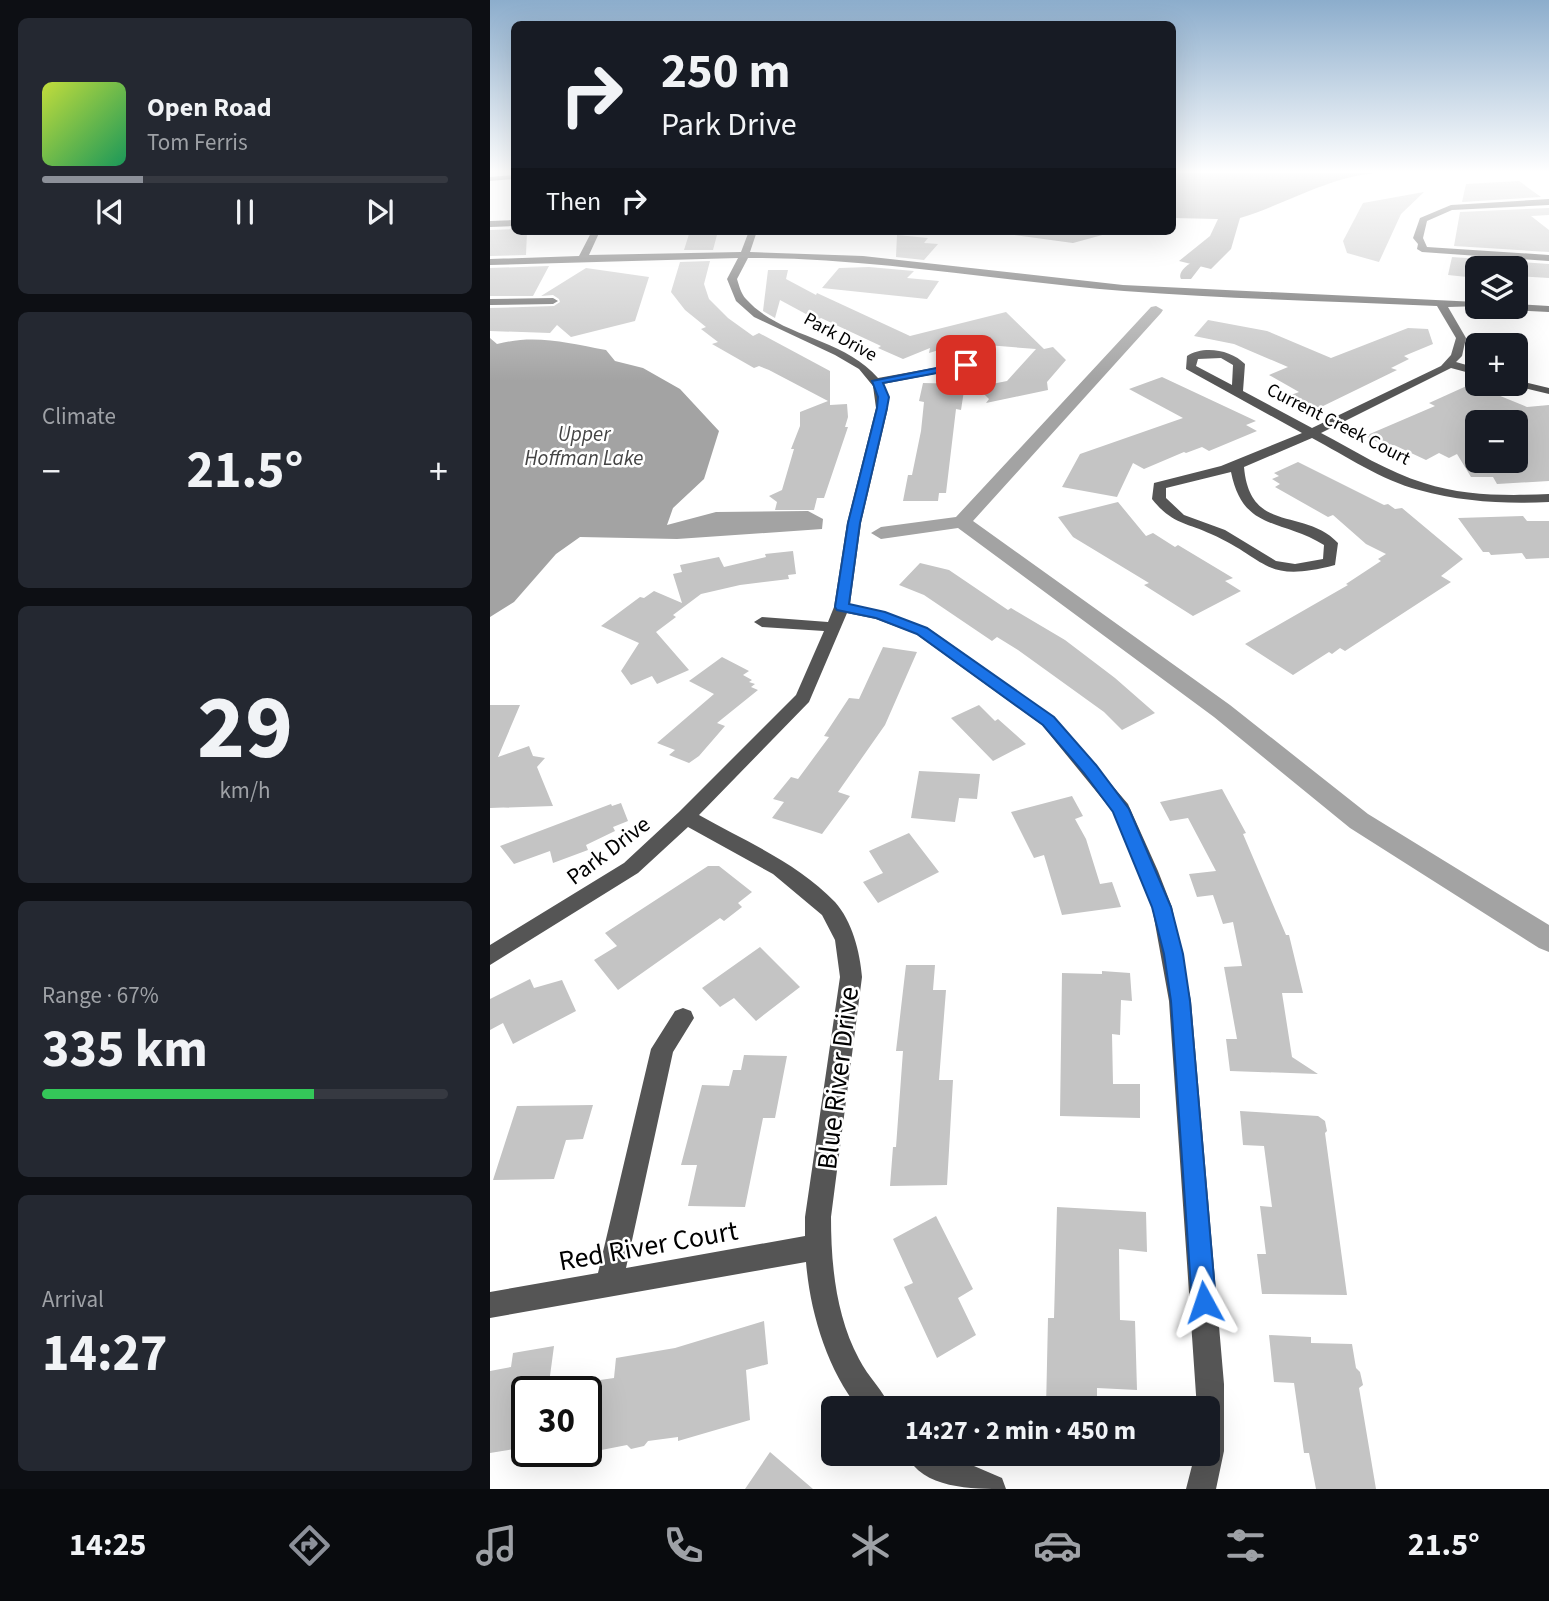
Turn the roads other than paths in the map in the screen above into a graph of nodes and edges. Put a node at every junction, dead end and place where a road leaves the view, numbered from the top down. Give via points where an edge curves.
1 (590, 242) edge
2 (749, 242) edge
3 (1422, 242) edge
4 (745, 254) junction
5 (583, 258) junction
6 (1549, 258) edge
7 (490, 262) edge
8 (553, 301) dead end
9 (490, 302) edge
10 (1441, 304) junction
11 (1465, 305) edge
12 (1528, 308) edge
13 (1549, 309) edge
14 (1451, 364) junction
15 (966, 365) dead end
16 (1465, 368) edge
17 (877, 381) junction
18 (1528, 386) edge
19 (1549, 391) edge
20 (1237, 392) junction
21 (1313, 432) junction
22 (1237, 464) junction
23 (1549, 498) edge
24 (842, 607) junction
25 (762, 622) dead end
26 (834, 627) junction
27 (686, 817) junction
28 (490, 956) edge
29 (683, 1018) dead end
30 (817, 1247) junction
31 (610, 1284) junction
32 (490, 1306) edge
33 (866, 1396) edge
34 (938, 1466) edge
35 (991, 1489) edge
36 (1201, 1489) edge

1 - 5 street
2 - 4 street, Park Drive
3 - 6 street via 1422,249
4 - 5 street
4 - 10 street via 863,259 1123,288
4 - 17 street, Park Drive via 732,279 741,301 868,370
5 - 7 street
8 - 9 street
10 - 11 street
10 - 14 street via 1461,338
12 - 13 street
14 - 16 street
14 - 21 street
15 - 17 street
17 - 24 street, Park Drive via 882,408 854,523
18 - 19 street
20 - 20 street, Current Creek Court via 1190,367 1193,356 1231,357 1239,364
20 - 21 street, Current Creek Court
21 - 22 street
21 - 23 street, Current Creek Court via 1379,469 1422,486 1499,500
22 - 22 street via 1159,486 1159,499 1180,519 1219,532 1266,563 1306,570 1329,562 1331,542 1265,517 1245,502 1236,485
24 - 26 street, Park Drive
24 - 36 street via 922,631 1048,721 1121,809 1148,871 1170,942 1181,1001 1210,1384 1208,1470
25 - 26 street
26 - 27 street, Park Drive via 803,698
27 - 28 street, Park Drive via 631,868
27 - 30 street, Blue River Drive via 779,869 829,909 845,940 851,977
29 - 31 street via 662,1049
30 - 31 street, Red River Court
30 - 33 street, Blue River Drive via 834,1327
31 - 32 street, Red River Court
34 - 35 street

